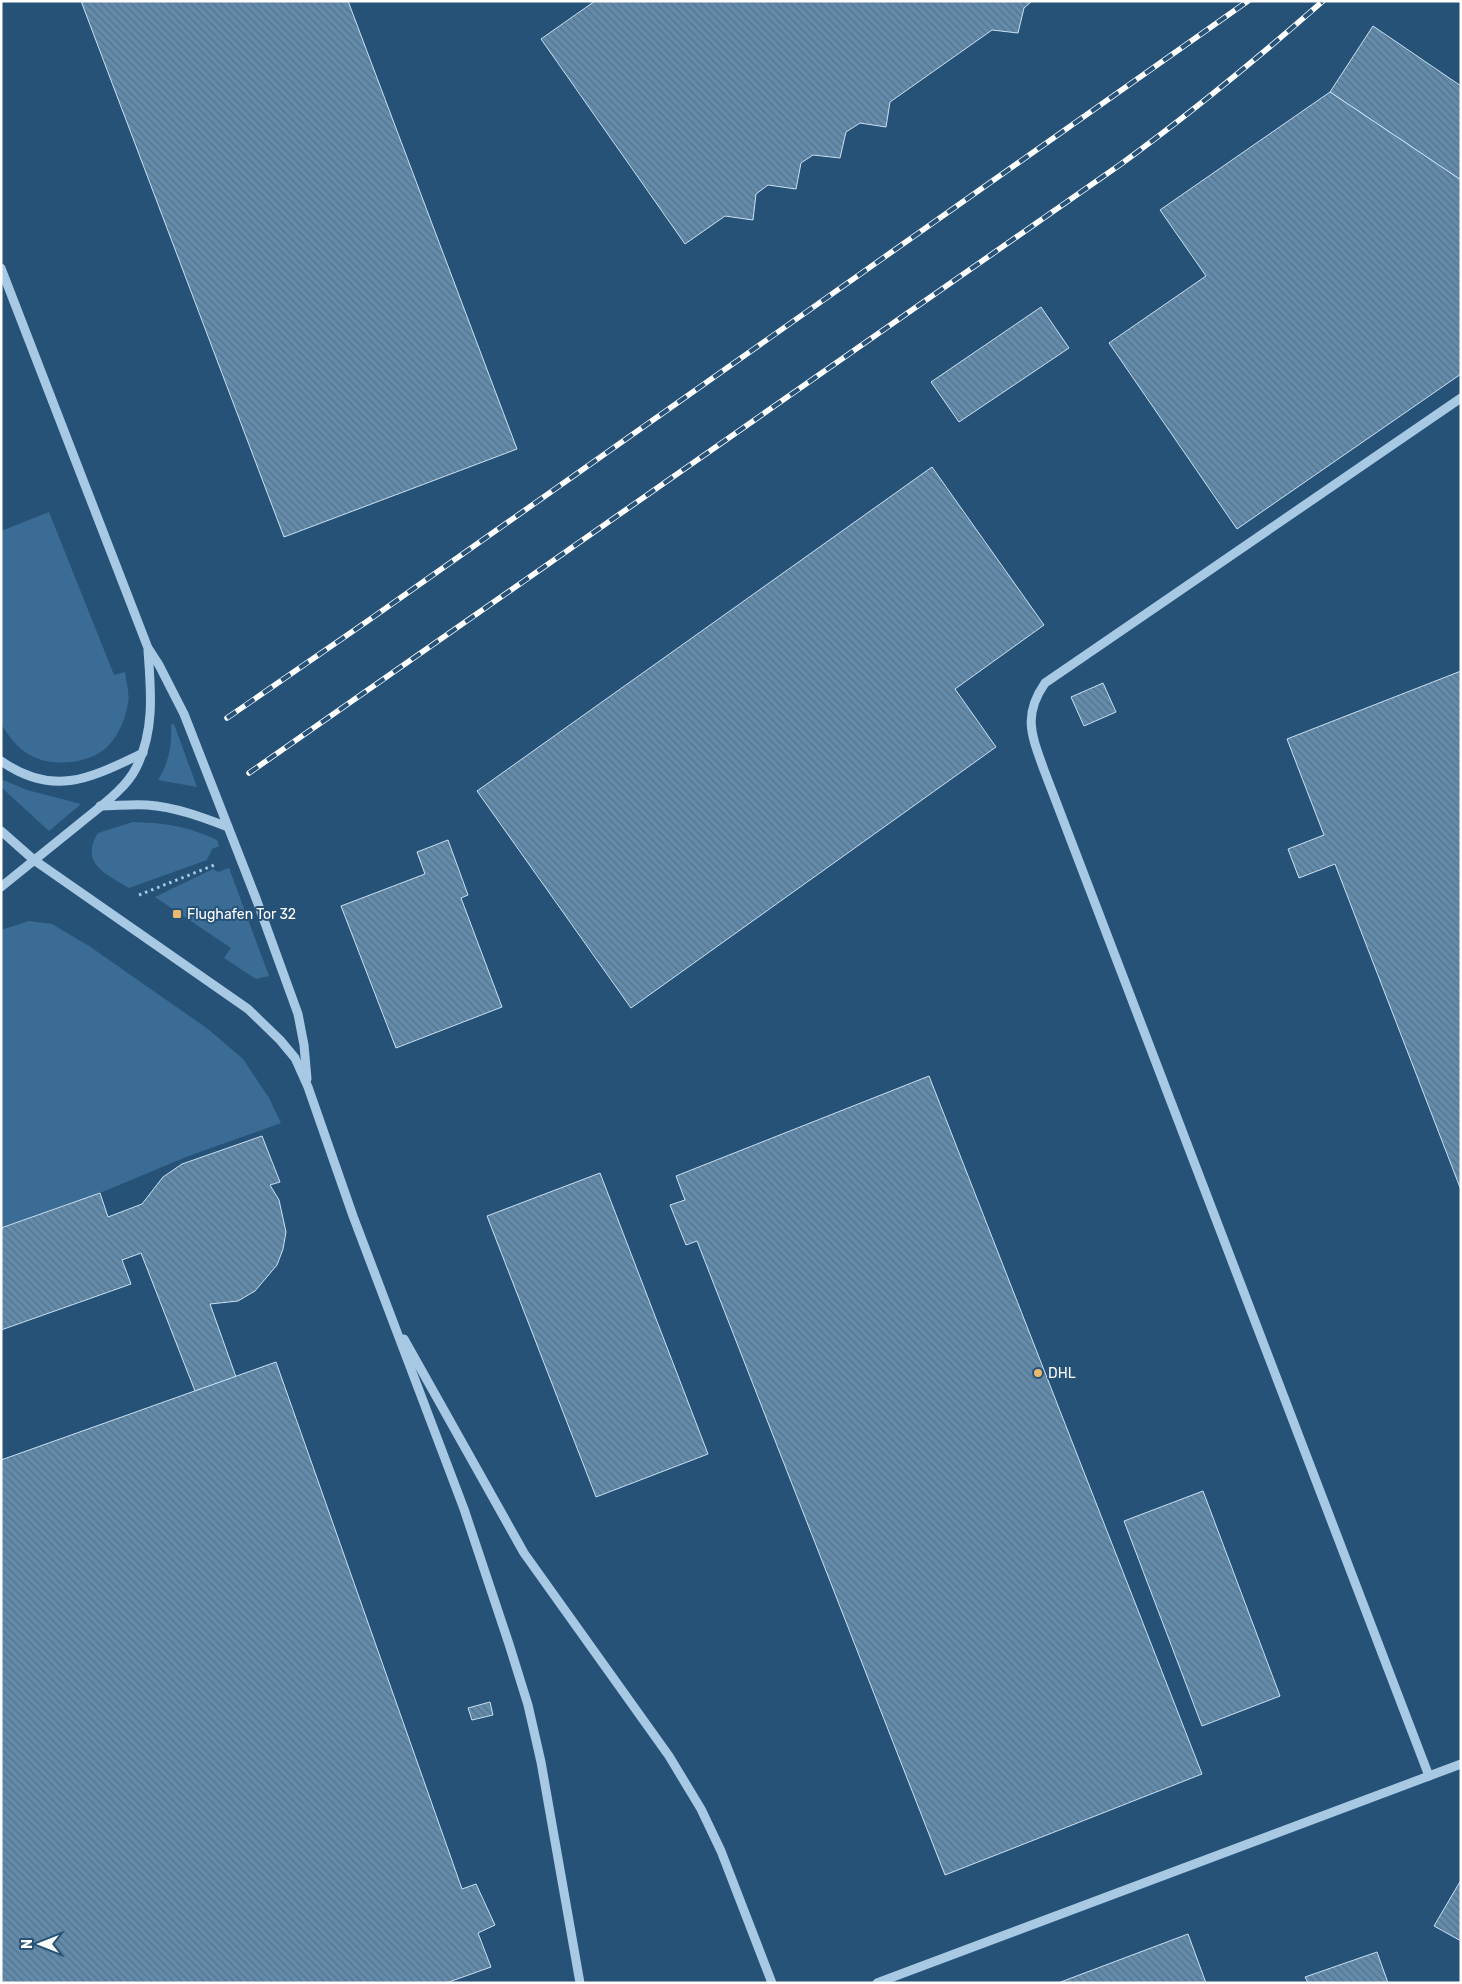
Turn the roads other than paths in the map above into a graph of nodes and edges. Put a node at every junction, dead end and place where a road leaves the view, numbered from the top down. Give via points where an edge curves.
1 (1, 268) edge
2 (1461, 398) edge
3 (148, 648) junction
4 (143, 753) junction
5 (1, 762) edge
6 (100, 806) junction
7 (228, 827) junction
8 (1, 831) edge
9 (34, 860) junction
10 (1, 887) edge
11 (308, 1087) junction
12 (388, 1311) junction
13 (1461, 1764) edge
14 (1429, 1776) junction
15 (580, 1983) edge
16 (772, 1983) edge
17 (877, 1983) edge

1 - 3 lane
2 - 14 lane via 1046,683 1034,698 1030,719 1035,745 1048,780
3 - 4 lane via 150,719
3 - 7 lane via 184,714
4 - 5 lane via 109,769 65,782 45,782 24,776
4 - 6 lane via 136,770
6 - 7 lane via 167,808
6 - 9 lane
7 - 11 lane via 298,1014
8 - 9 lane
9 - 10 lane
9 - 11 lane via 248,1009 295,1058
11 - 12 lane
12 - 15 lane via 464,1510 528,1705
12 - 16 lane via 524,1553 670,1756 701,1809 721,1851
13 - 14 lane
14 - 17 lane

